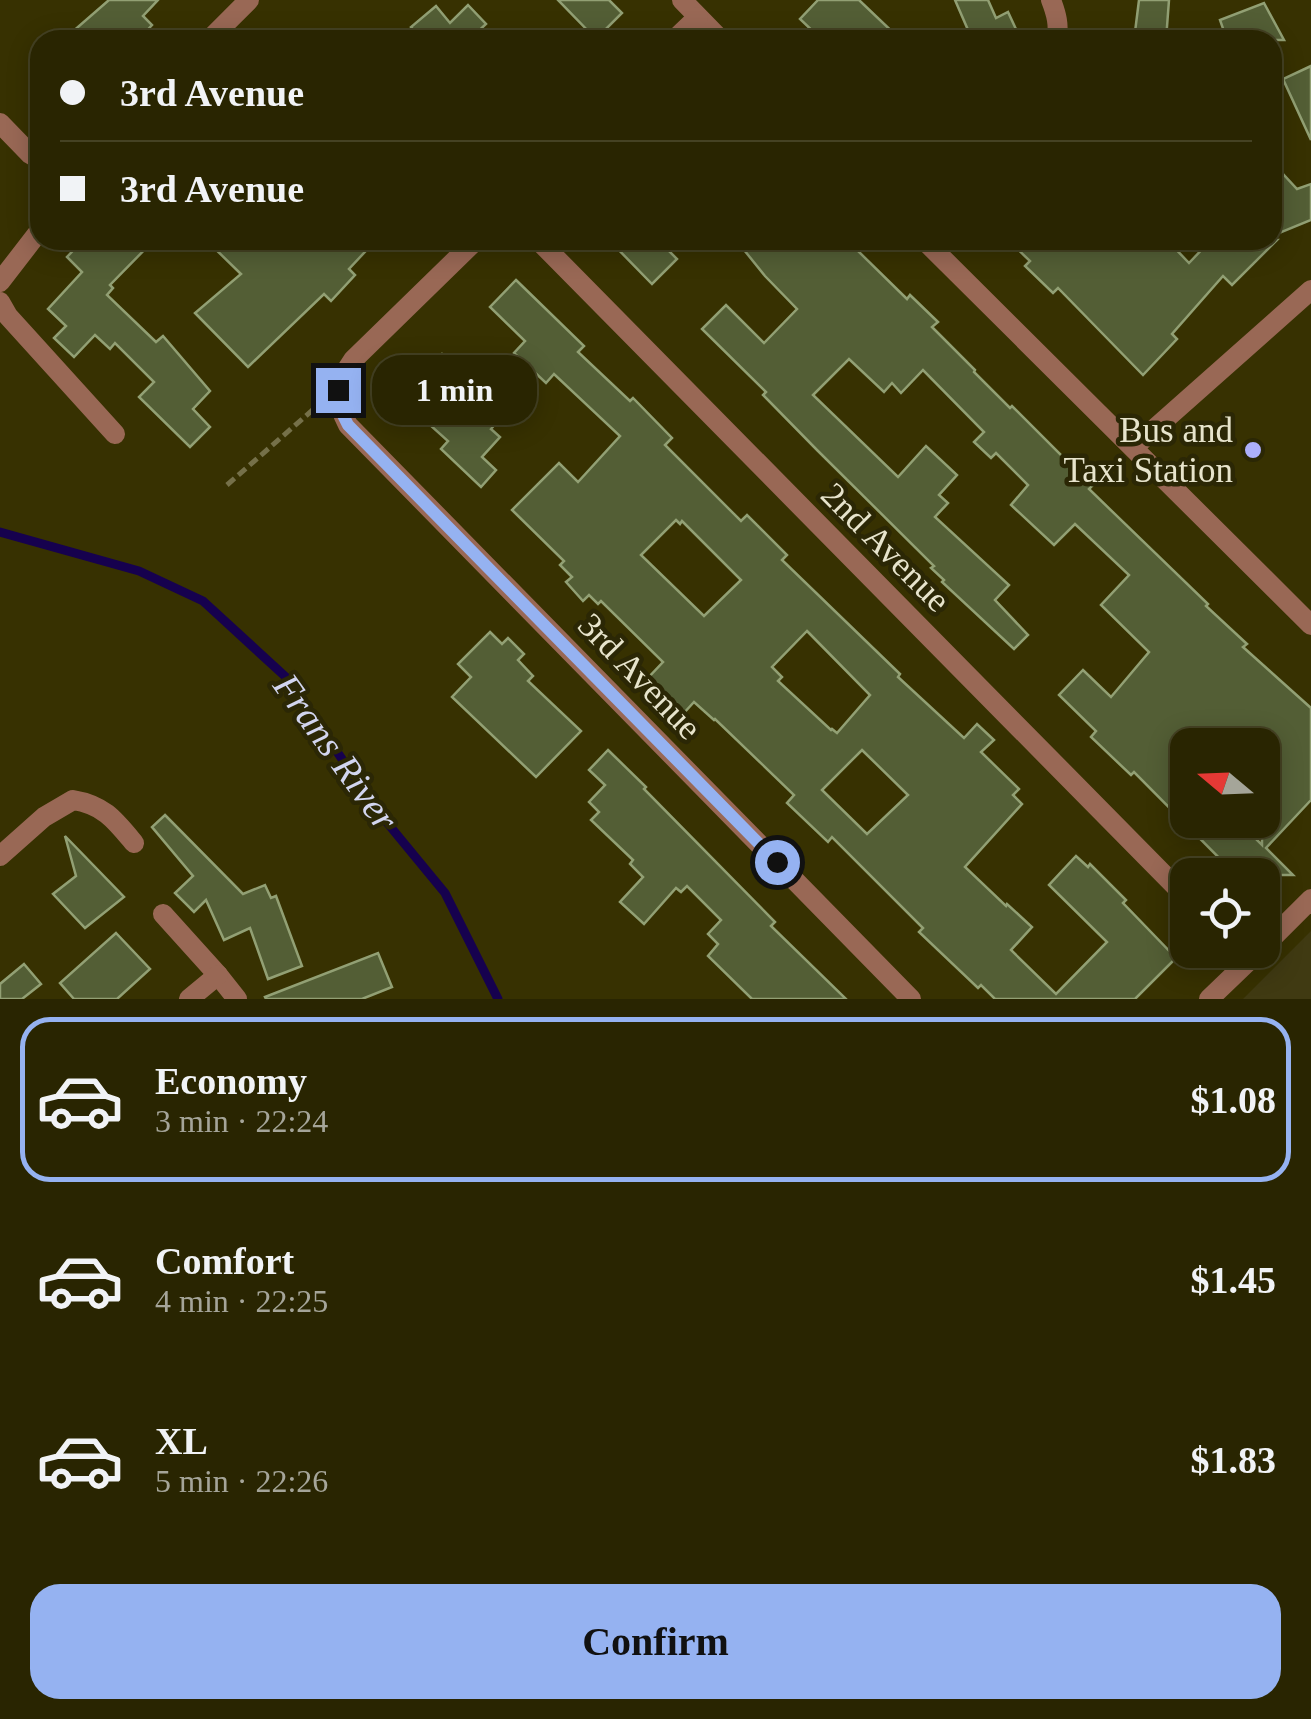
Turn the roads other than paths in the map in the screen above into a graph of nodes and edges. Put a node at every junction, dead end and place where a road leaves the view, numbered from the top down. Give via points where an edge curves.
1 (249, 0) edge
2 (682, 0) edge
3 (1051, 0) edge
4 (698, 16) junction
5 (219, 30) edge
6 (684, 30) edge
7 (712, 30) edge
8 (1058, 30) edge
9 (0, 124) edge
10 (30, 154) edge
11 (30, 243) edge
12 (466, 250) edge
13 (548, 250) edge
14 (934, 250) edge
15 (0, 282) edge
16 (1311, 290) edge
17 (0, 302) edge
18 (115, 434) dead end
19 (1134, 448) junction
20 (1311, 624) edge
21 (134, 843) dead end
22 (0, 856) edge
23 (1170, 881) edge
24 (1311, 899) edge
25 (162, 914) dead end
26 (1280, 927) edge
27 (1237, 968) edge
28 (218, 974) junction
29 (189, 999) edge
30 (237, 999) edge
31 (911, 999) edge
32 (1209, 999) edge

1 - 5 street
2 - 4 street
3 - 8 street
4 - 6 street
4 - 7 street
9 - 10 street
11 - 15 street
12 - 31 street, 3rd Avenue via 343,374 338,390 348,425
13 - 23 street, 2nd Avenue
14 - 19 street
16 - 19 street
17 - 18 street
19 - 20 street
21 - 22 street via 92,803 72,800
24 - 26 street
25 - 28 street
27 - 32 street
28 - 29 street
28 - 30 street

